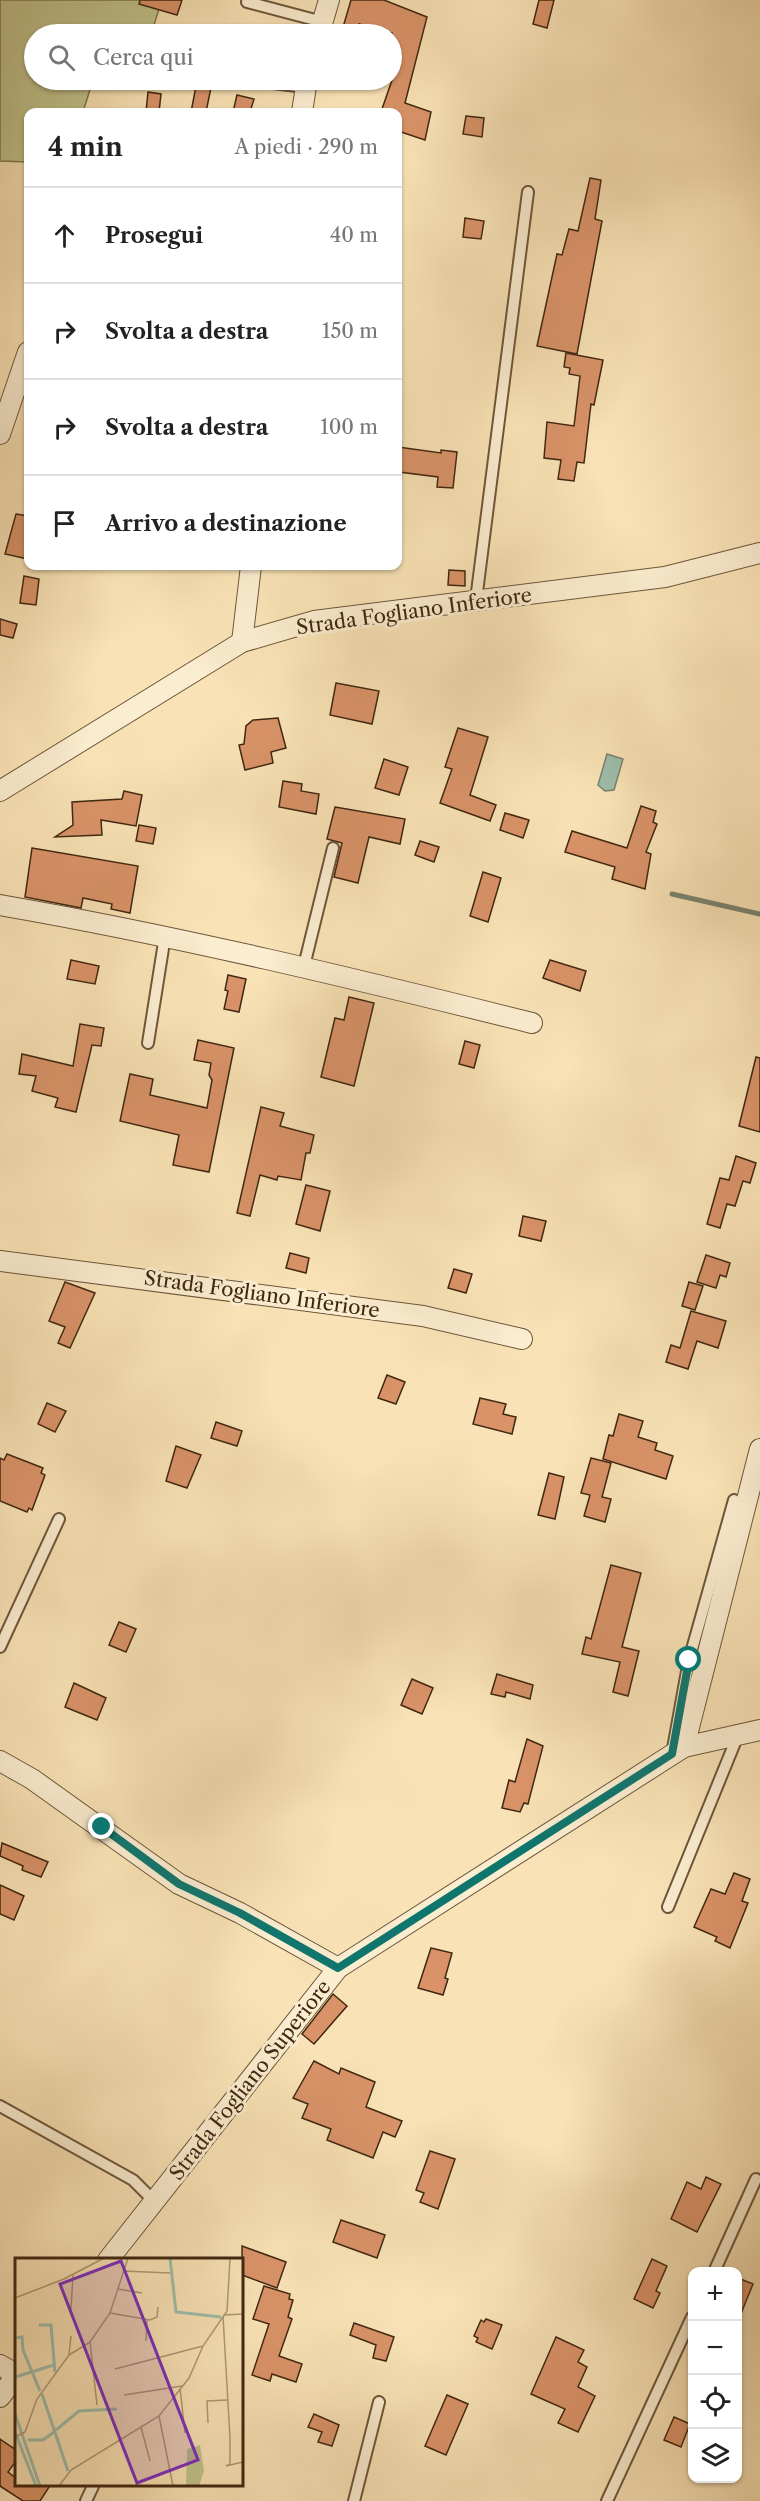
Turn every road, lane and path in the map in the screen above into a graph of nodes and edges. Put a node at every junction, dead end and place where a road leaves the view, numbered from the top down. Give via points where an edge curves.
1 (329, 0) edge
2 (247, 2) dead end
3 (310, 24) edge
4 (322, 24) edge
5 (305, 90) edge
6 (303, 108) edge
7 (528, 192) dead end
8 (24, 364) edge
9 (0, 434) edge
10 (760, 553) edge
11 (251, 570) edge
12 (476, 600) junction
13 (242, 642) junction
14 (0, 790) edge
15 (333, 848) dead end
16 (0, 905) edge
17 (165, 936) junction
18 (304, 966) junction
19 (532, 1023) dead end
20 (148, 1043) dead end
21 (0, 1261) edge
22 (522, 1339) dead end
23 (760, 1449) edge
24 (734, 1500) dead end
25 (59, 1519) dead end
26 (0, 1647) edge
27 (760, 1730) edge
28 (738, 1735) junction
29 (678, 1750) junction
30 (0, 1761) edge
31 (668, 1907) dead end
32 (338, 1968) junction
33 (0, 2106) edge
34 (756, 2179) dead end
35 (154, 2201) junction
36 (109, 2258) edge
37 (716, 2267) edge
38 (691, 2321) edge
39 (0, 2365) edge
40 (15, 2374) edge
41 (15, 2376) edge
42 (0, 2397) edge
43 (379, 2402) dead end
44 (93, 2486) edge
45 (86, 2501) edge
46 (354, 2501) edge
47 (607, 2501) edge

1 - 4 street
2 - 3 lane
5 - 6 street
7 - 12 lane
8 - 9 street
10 - 12 street, Strada Fogliano Inferiore via 665,577
11 - 13 street
12 - 13 street, Strada Fogliano Inferiore via 314,621
13 - 14 street, Strada Fogliano Inferiore
15 - 18 lane
16 - 17 street
17 - 18 street
17 - 20 lane
18 - 19 street
21 - 22 street, Strada Fogliano Inferiore via 423,1316
23 - 29 street
24 - 29 lane via 689,1660
25 - 26 lane
27 - 28 street
28 - 29 street
28 - 31 lane
29 - 32 street, Strada Fogliano Superiore
30 - 32 street via 32,1779 179,1884
32 - 35 street, Strada Fogliano Superiore
33 - 35 lane via 133,2180
34 - 37 lane
35 - 36 street, Strada Fogliano Superiore
38 - 47 lane
39 - 40 street
41 - 42 street
43 - 46 lane
44 - 45 lane

